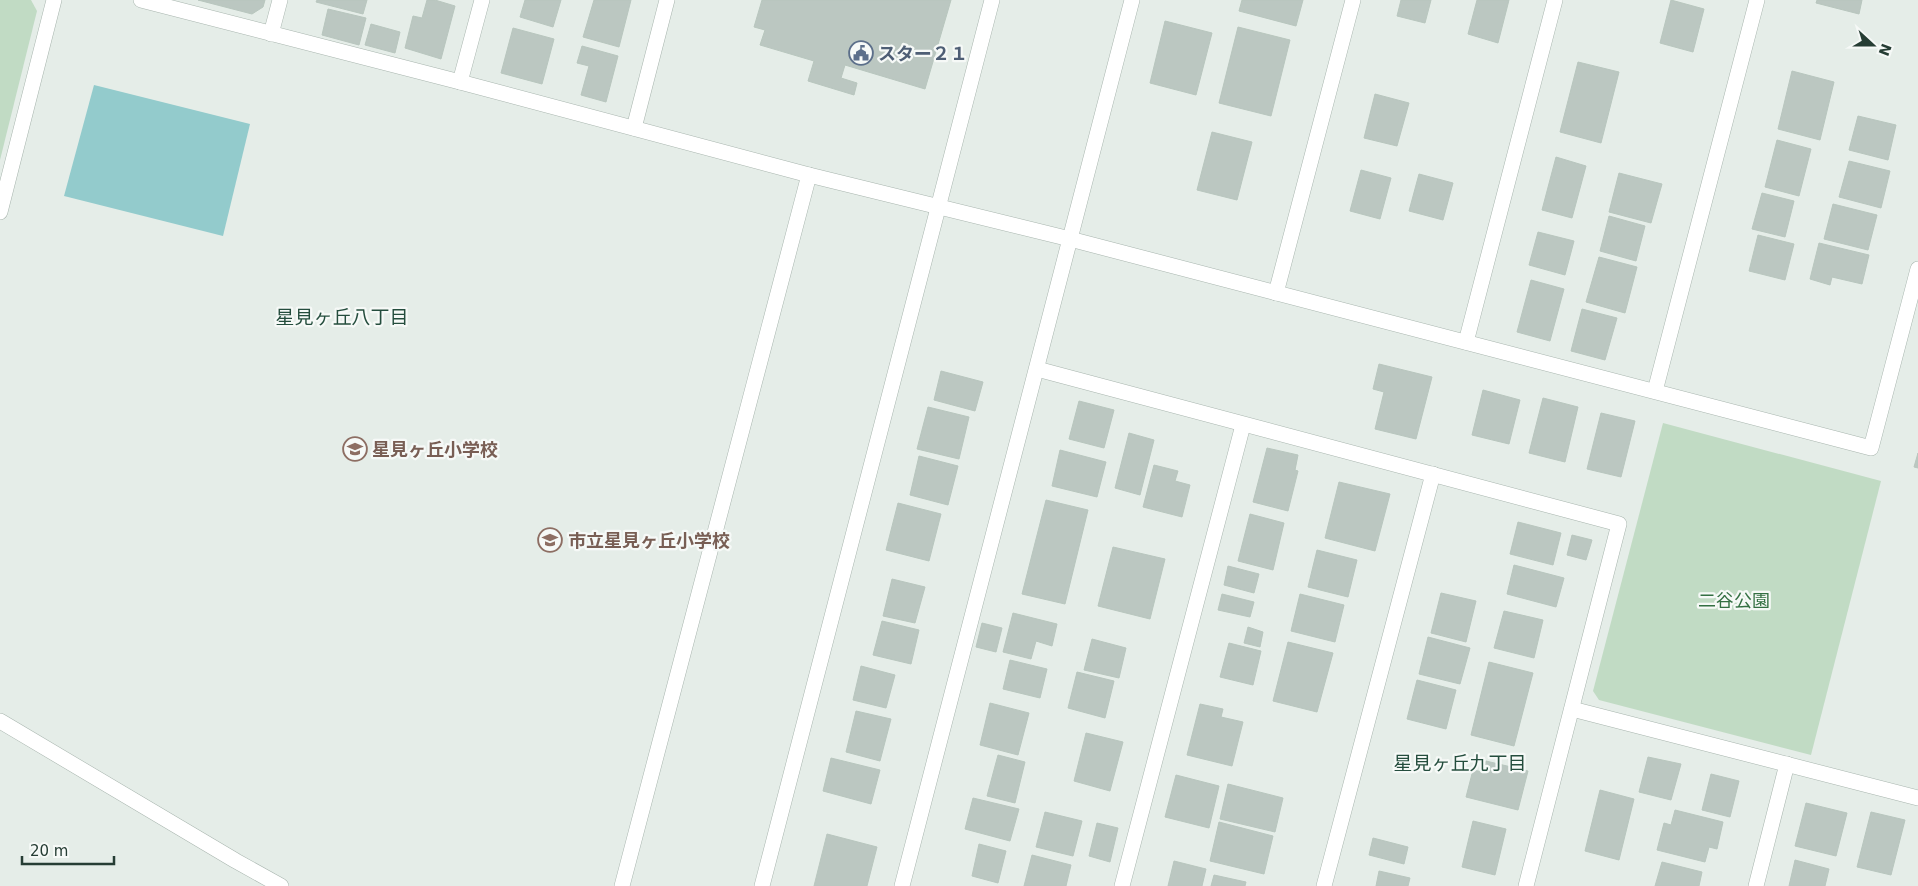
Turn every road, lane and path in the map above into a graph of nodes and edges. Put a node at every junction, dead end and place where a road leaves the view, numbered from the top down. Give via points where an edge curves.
1 (54, 0) edge
2 (141, 0) edge
3 (280, 0) edge
4 (482, 0) edge
5 (667, 0) edge
6 (992, 0) edge
7 (1132, 0) edge
8 (1353, 0) edge
9 (1555, 0) edge
10 (1757, 0) edge
11 (271, 34) junction
12 (460, 82) junction
13 (634, 128) junction
14 (809, 175) junction
15 (938, 205) junction
16 (0, 212) edge
17 (1070, 239) junction
18 (1918, 269) edge
19 (1276, 293) junction
20 (1466, 342) junction
21 (1036, 370) junction
22 (1655, 391) junction
23 (1243, 424) junction
24 (1433, 474) junction
25 (1572, 710) junction
26 (0, 720) edge
27 (1787, 764) junction
28 (1918, 798) edge
29 (282, 886) edge
30 (622, 886) edge
31 (762, 886) edge
32 (902, 886) edge
33 (1122, 886) edge
34 (1324, 886) edge
35 (1526, 886) edge
36 (1756, 886) edge

1 - 16 street
2 - 11 street
3 - 11 street
4 - 12 street
5 - 13 street
6 - 15 street
7 - 17 street
8 - 19 street
9 - 20 street
10 - 22 street
11 - 12 street
12 - 13 street
13 - 14 street
14 - 15 street
14 - 30 street
15 - 17 street
15 - 31 street
17 - 19 street
17 - 21 street
18 - 22 street via 1871,448
19 - 20 street
20 - 22 street
21 - 23 street
21 - 32 street
23 - 24 street
23 - 33 street
24 - 25 street via 1619,524
24 - 34 street
25 - 27 street
25 - 35 street
26 - 29 street
27 - 28 street
27 - 36 street

